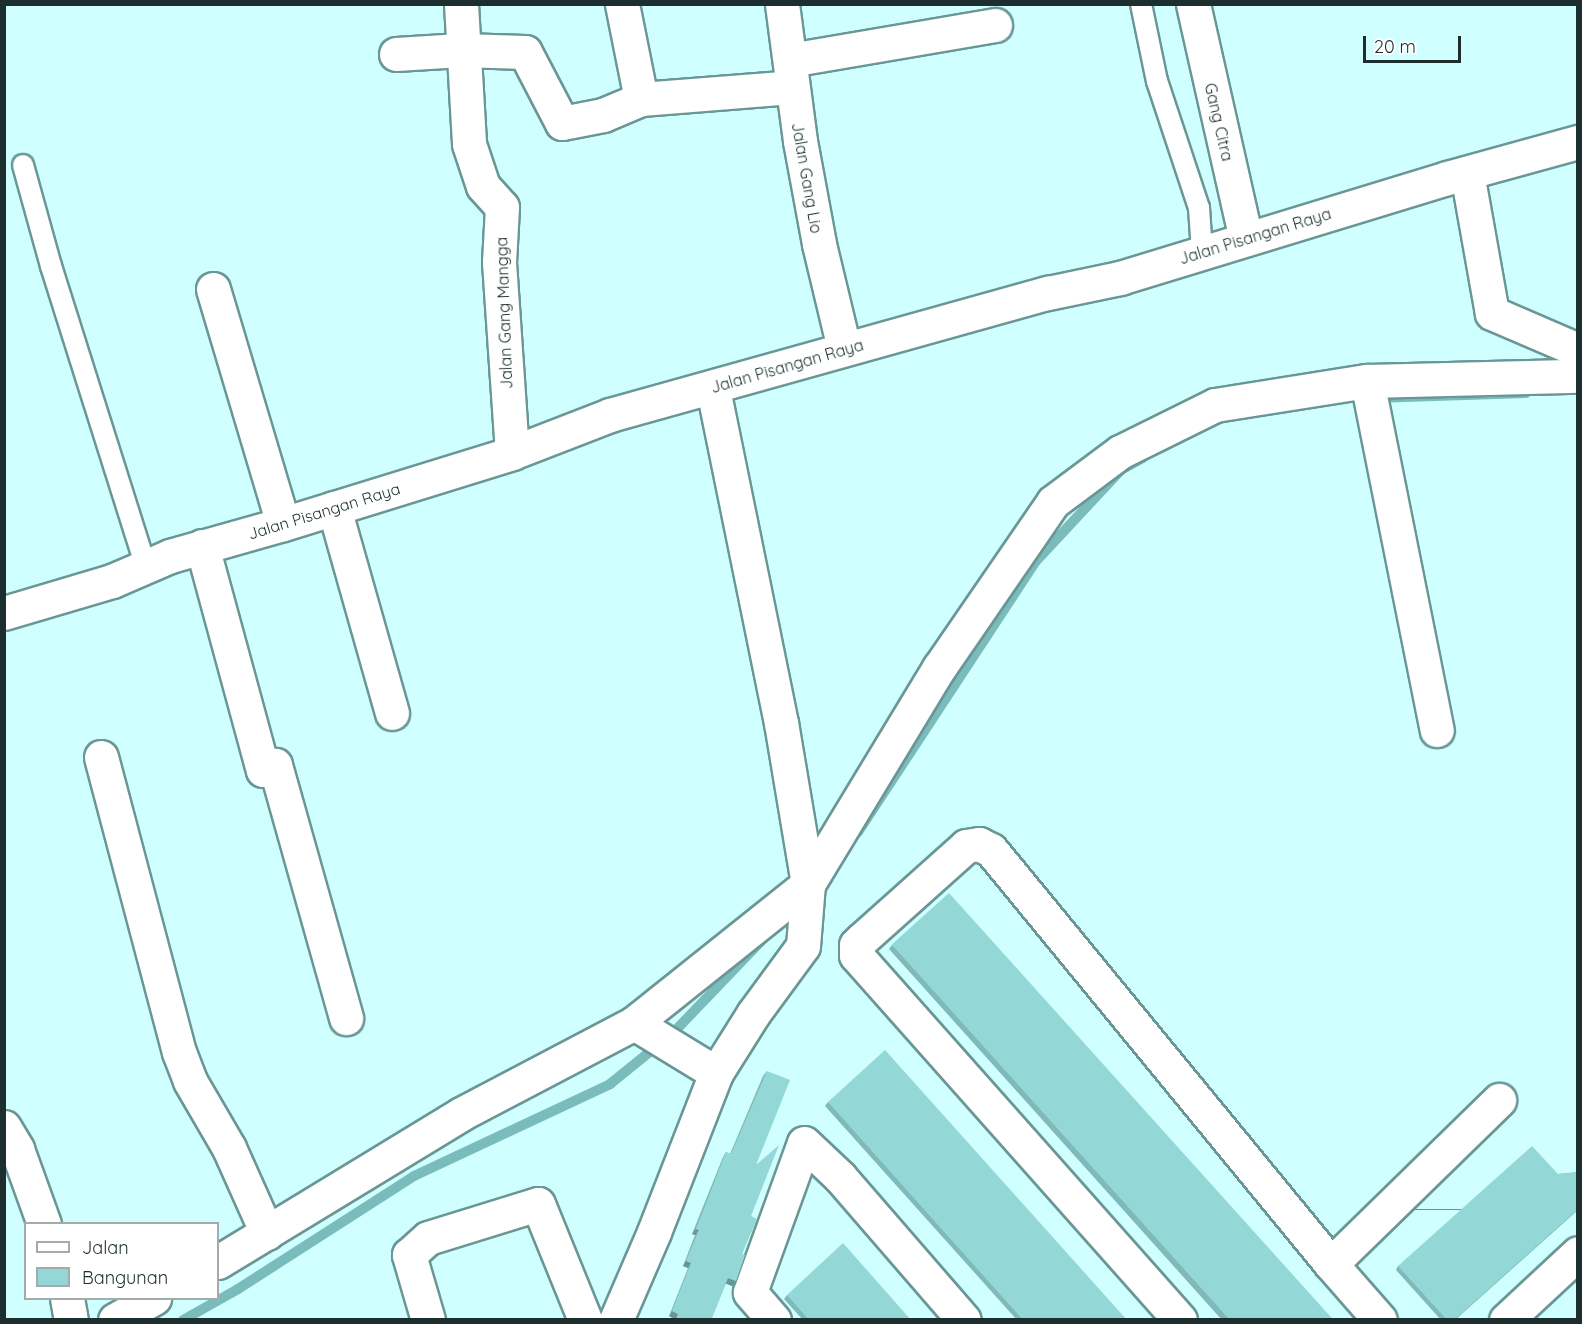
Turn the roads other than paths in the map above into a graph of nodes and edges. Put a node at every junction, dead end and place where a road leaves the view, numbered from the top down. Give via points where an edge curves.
1 (461, 4) edge
2 (622, 4) edge
3 (782, 4) edge
4 (1141, 4) edge
5 (1193, 4) edge
6 (995, 25) dead end
7 (461, 50) junction
8 (396, 54) dead end
9 (791, 73) junction
10 (641, 99) junction
11 (1578, 142) edge
12 (23, 165) dead end
13 (1467, 173) junction
14 (1246, 239) junction
15 (1202, 252) junction
16 (213, 289) dead end
17 (844, 348) junction
18 (1578, 350) edge
19 (1578, 376) edge
20 (1367, 381) junction
21 (713, 388) junction
22 (512, 453) junction
23 (334, 508) junction
24 (283, 524) junction
25 (202, 546) junction
26 (145, 565) junction
27 (4, 613) edge
28 (392, 713) dead end
29 (1437, 730) dead end
30 (101, 757) dead end
31 (808, 884) junction
32 (346, 1018) dead end
33 (634, 1023) junction
34 (716, 1073) junction
35 (1499, 1100) dead end
36 (4, 1127) edge
37 (43, 1222) edge
38 (267, 1233) junction
39 (1578, 1253) edge
40 (219, 1261) edge
41 (1331, 1264) junction
42 (68, 1300) edge
43 (152, 1300) edge
44 (71, 1320) edge
45 (115, 1320) edge
46 (428, 1320) edge
47 (585, 1320) edge
48 (616, 1320) edge
49 (774, 1320) edge
50 (964, 1320) edge
51 (1180, 1320) edge
52 (1380, 1320) edge
53 (1506, 1320) edge

1 - 7 street, Jalan Gang Mangga
2 - 10 street
3 - 9 street, Jalan Gang Lio
4 - 15 lane via 1156,81 1199,208
5 - 14 street, Gang Citra
6 - 9 street
7 - 8 street
7 - 10 street via 525,52 562,123 603,115
7 - 22 street, Jalan Gang Mangga via 469,144 483,186 502,207 499,262
9 - 10 street
9 - 17 street, Jalan Gang Lio via 819,244
11 - 13 street, Jalan Pisangan Raya
12 - 26 lane
13 - 14 street, Jalan Pisangan Raya
13 - 18 street via 1492,313
14 - 15 street, Jalan Pisangan Raya
15 - 17 street, Jalan Pisangan Raya via 1120,278 1048,293
16 - 24 street
17 - 21 street, Jalan Pisangan Raya
19 - 20 street
20 - 29 street
20 - 31 street via 1215,405 1120,452 1053,502 939,668
21 - 22 street, Jalan Pisangan Raya via 610,415
21 - 31 street
22 - 23 street, Jalan Pisangan Raya
23 - 24 street, Jalan Pisangan Raya
23 - 28 street
24 - 25 street, Jalan Pisangan Raya
25 - 26 street, Jalan Pisangan Raya
25 - 32 street via 263,770 275,765
26 - 27 street, Jalan Pisangan Raya via 112,581
30 - 38 street via 179,1052
31 - 33 street
31 - 34 street via 803,946
33 - 34 street
33 - 38 street via 461,1113
34 - 48 street
35 - 41 street
36 - 37 street via 17,1149
38 - 40 street
39 - 53 street
41 - 51 street via 991,850 979,844 966,846 861,940 856,945 856,955
41 - 52 street
42 - 44 street
43 - 45 street
46 - 47 street via 409,1256 428,1238 538,1204
49 - 50 street via 750,1292 804,1143 840,1177

